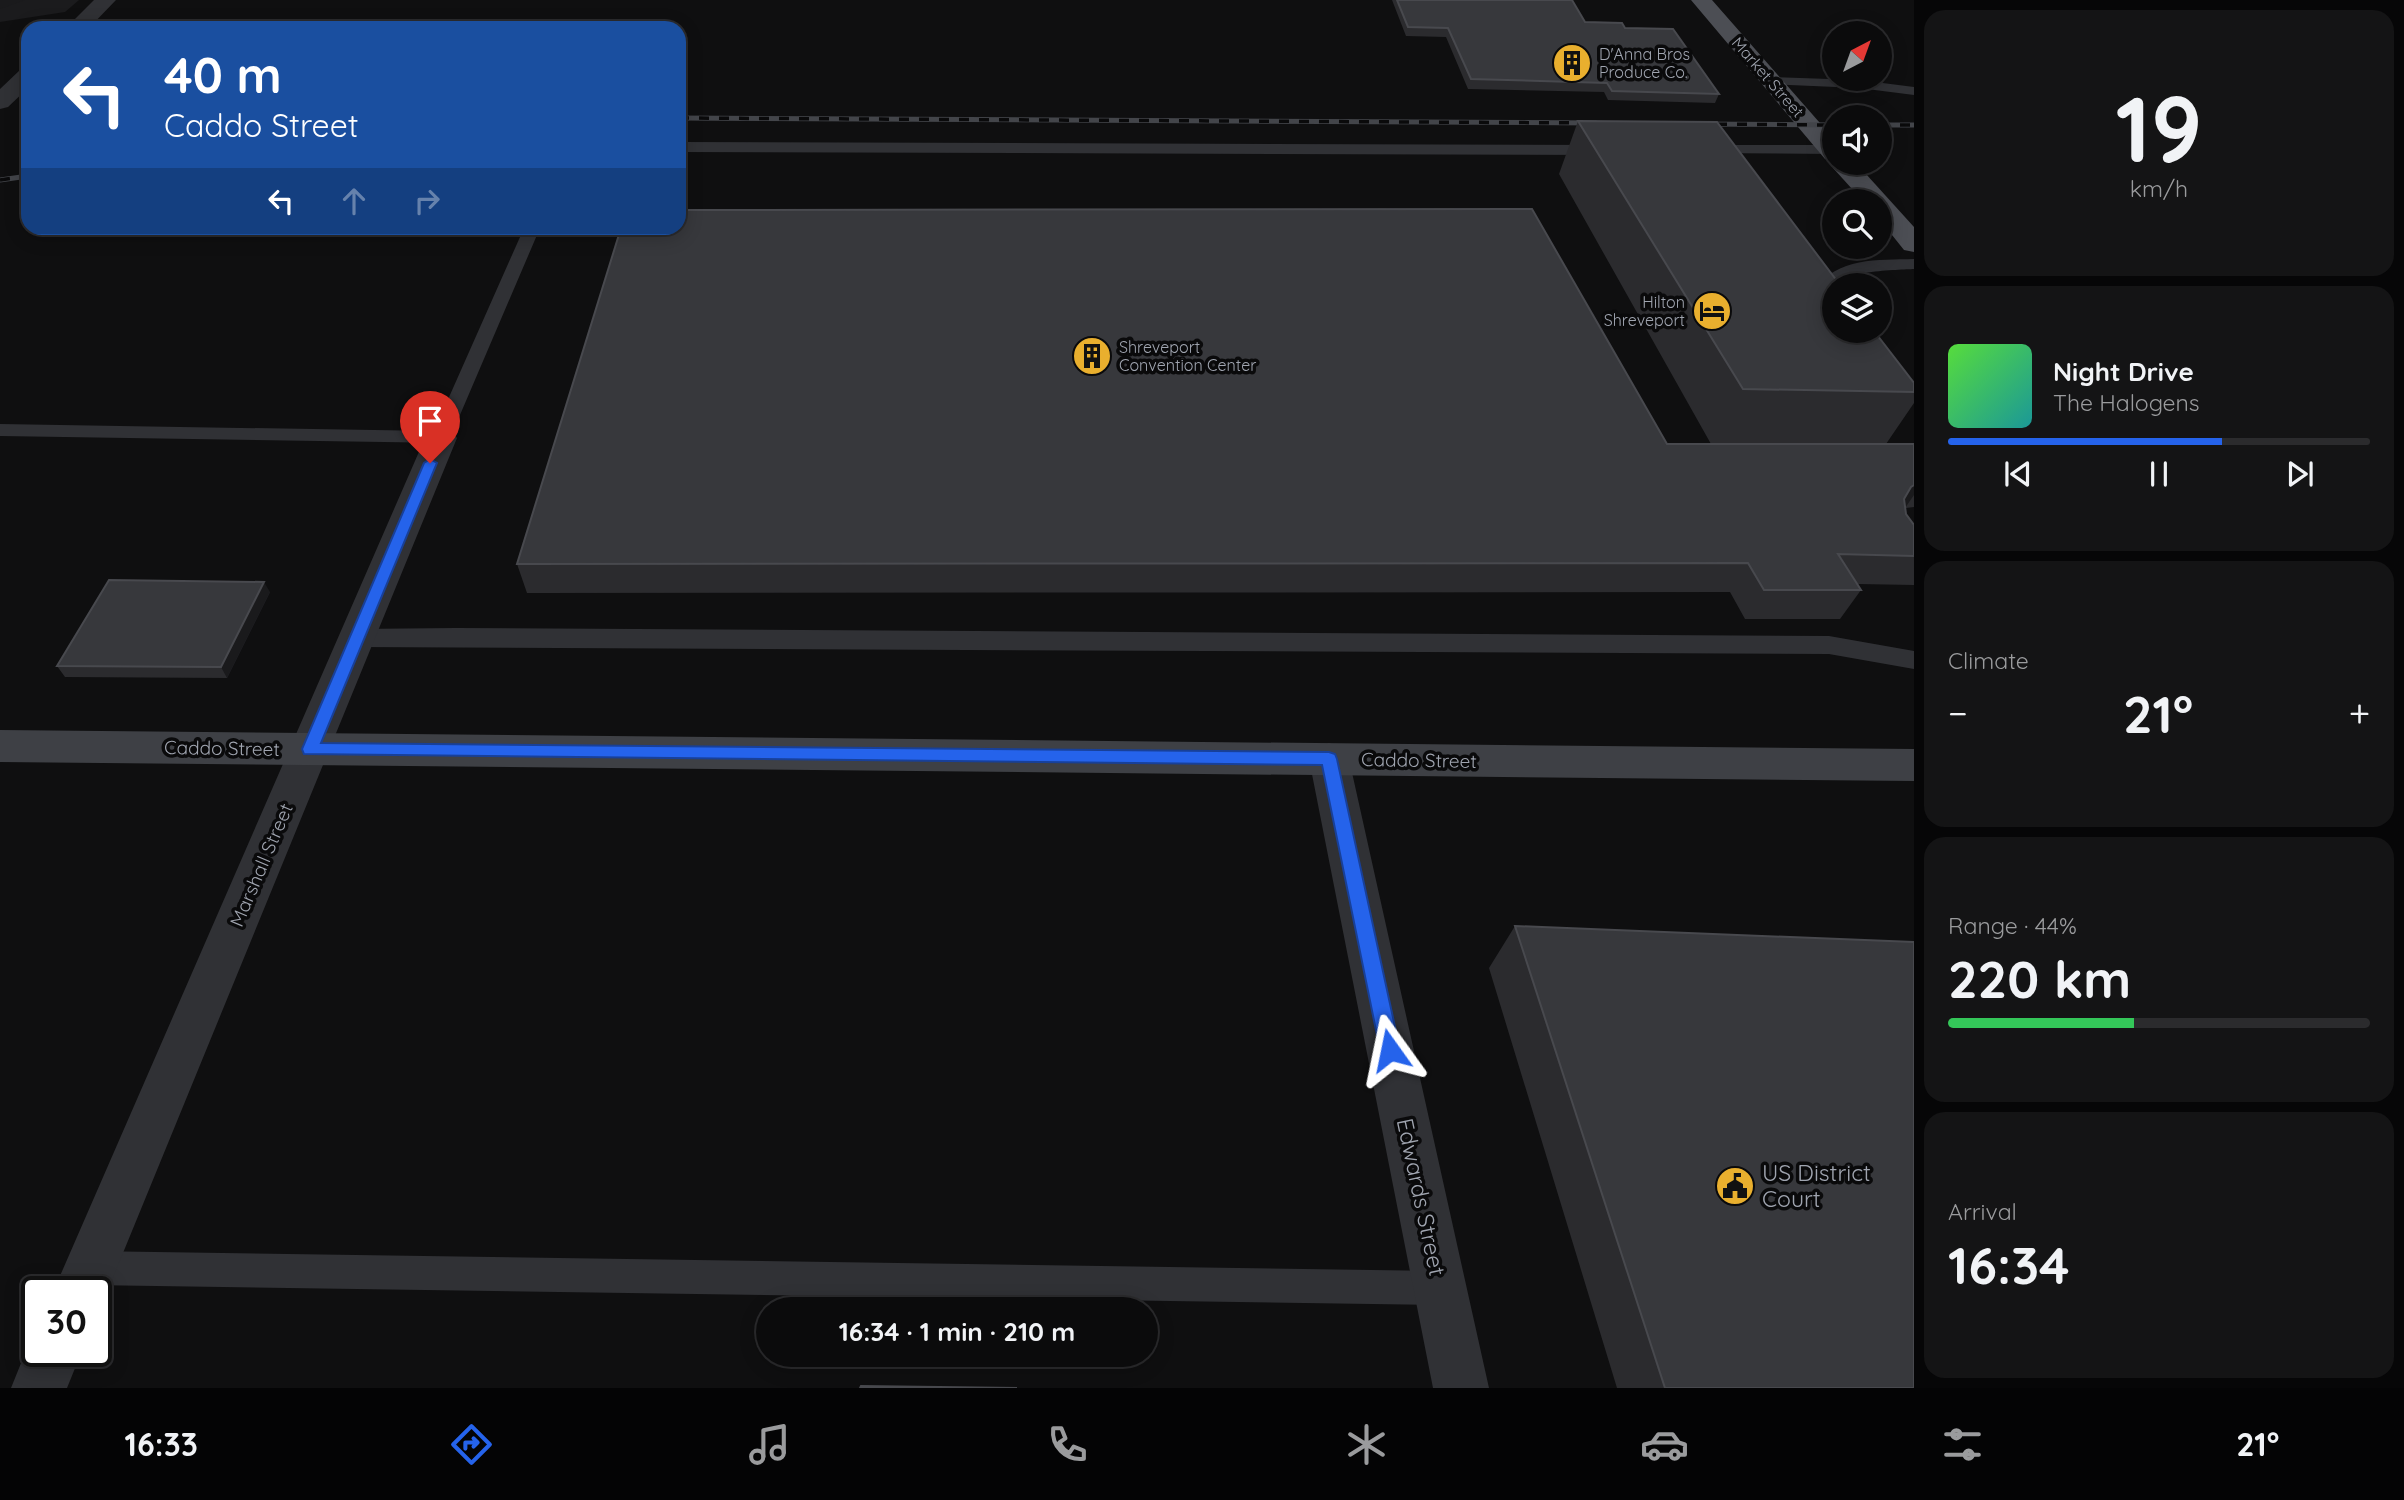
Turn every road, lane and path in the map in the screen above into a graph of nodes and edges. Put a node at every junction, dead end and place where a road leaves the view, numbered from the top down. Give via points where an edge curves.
1 (106, 0) edge
2 (1701, 0) edge
3 (84, 21) edge
4 (1773, 81) junction
5 (21, 82) edge
6 (1914, 91) edge
7 (0, 102) edge
8 (1822, 139) edge
9 (686, 147) edge
10 (1621, 150) edge
11 (1690, 150) edge
12 (1822, 155) edge
13 (1853, 175) edge
14 (1865, 189) edge
15 (1892, 219) edge
16 (529, 235) edge
17 (1914, 244) edge
18 (1914, 264) edge
19 (1840, 273) edge
20 (0, 430) edge
21 (441, 438) junction
22 (356, 638) junction
23 (1914, 660) edge
24 (0, 746) edge
25 (310, 749) junction
26 (1329, 759) junction
27 (1914, 765) edge
28 (87, 1276) edge
29 (112, 1280) edge
30 (1440, 1288) junction
31 (48, 1367) edge
32 (39, 1388) edge
33 (1461, 1388) edge

1 - 3 street
2 - 4 main road, Market Street
4 - 6 lane
4 - 8 main road, Market Street
5 - 7 street
9 - 10 lane
11 - 12 lane
13 - 14 main road, Market Street
15 - 17 main road, Market Street
16 - 21 lane
18 - 19 lane
20 - 21 lane
21 - 22 street, Marshall Street
22 - 23 lane via 1829,645
22 - 25 street, Marshall Street
24 - 25 main road, Caddo Street
25 - 26 main road, Caddo Street
25 - 28 street, Marshall Street
26 - 27 main road, Caddo Street
26 - 30 street, Edwards Street
29 - 30 lane
30 - 33 street, Edwards Street
31 - 32 street

